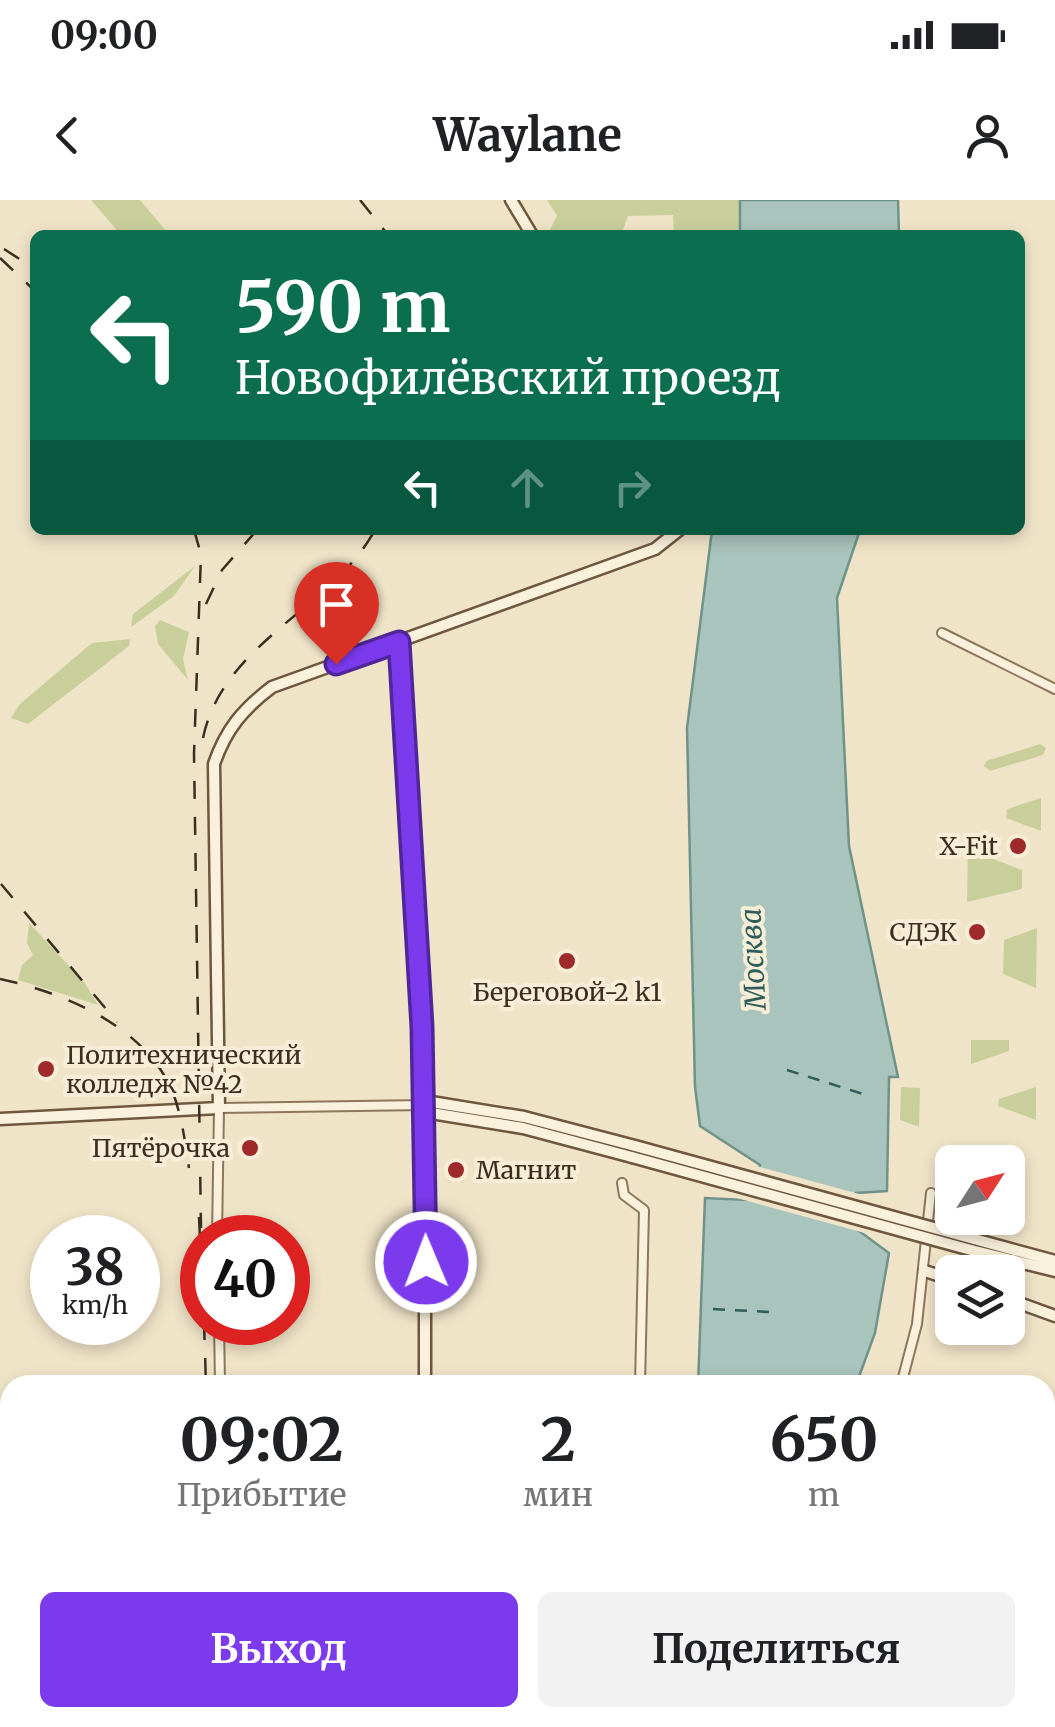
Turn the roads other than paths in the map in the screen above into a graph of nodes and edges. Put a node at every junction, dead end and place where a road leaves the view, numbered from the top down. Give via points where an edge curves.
1 (511, 200) edge
2 (529, 230) edge
3 (673, 535) edge
4 (942, 633) dead end
5 (399, 642) junction
6 (1055, 689) edge
7 (425, 1106) junction
8 (219, 1108) junction
9 (0, 1119) edge
10 (622, 1183) dead end
11 (931, 1193) dead end
12 (217, 1215) edge
13 (972, 1244) junction
14 (1055, 1261) edge
15 (924, 1271) junction
16 (1055, 1271) edge
17 (935, 1275) edge
18 (1025, 1305) edge
19 (1055, 1316) edge
20 (219, 1345) edge
21 (220, 1375) edge
22 (425, 1375) edge
23 (640, 1375) edge
24 (903, 1375) edge

1 - 2 street
3 - 5 street via 655,549
4 - 6 street
5 - 7 street
5 - 8 street via 272,687 224,733 214,764
7 - 8 street
7 - 13 street, bridge via 524,1117
7 - 22 street
8 - 9 street
8 - 12 street
10 - 23 street via 624,1195 644,1210
11 - 15 street
13 - 14 street
13 - 16 street
15 - 17 street
15 - 24 street
18 - 19 street
20 - 21 street

